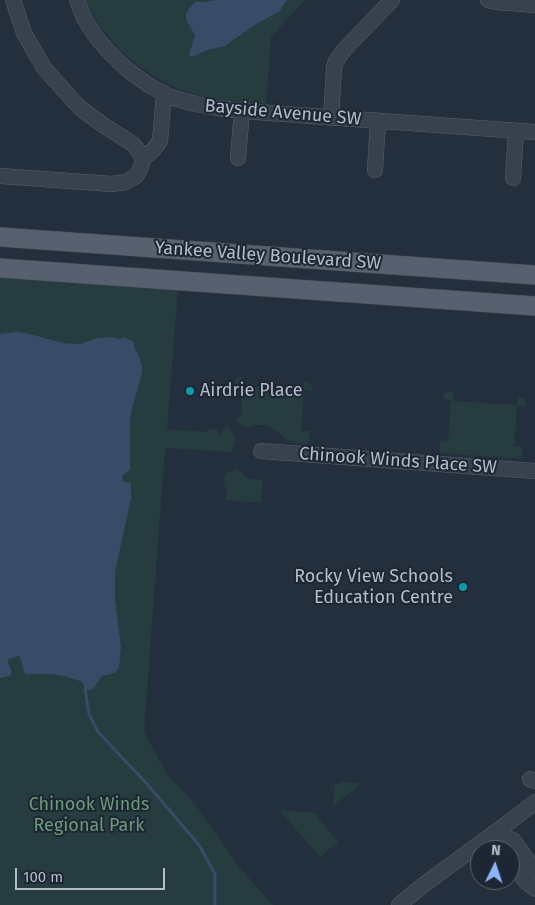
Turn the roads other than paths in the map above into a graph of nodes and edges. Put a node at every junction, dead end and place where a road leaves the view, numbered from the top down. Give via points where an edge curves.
1 (13, 0) edge
2 (77, 0) edge
3 (392, 0) edge
4 (488, 0) edge
5 (535, 5) edge
6 (164, 93) junction
7 (242, 111) junction
8 (331, 118) junction
9 (378, 121) junction
10 (516, 131) junction
11 (535, 132) edge
12 (238, 158) dead end
13 (143, 159) junction
14 (375, 170) dead end
15 (0, 176) edge
16 (513, 178) dead end
17 (0, 237) edge
18 (0, 268) edge
19 (535, 275) edge
20 (535, 306) edge
21 (261, 451) dead end
22 (535, 472) edge
23 (535, 802) edge
24 (496, 832) junction
25 (499, 840) edge
26 (535, 871) edge
27 (520, 874) edge
28 (535, 889) edge
29 (399, 905) edge

1 - 13 street via 24,33 51,76 78,107 133,144
2 - 6 street, Bayside Avenue SW via 84,18 111,54 129,71
3 - 8 street via 336,62
4 - 5 street
6 - 7 street, Bayside Avenue SW via 195,104
6 - 13 street via 160,141
7 - 8 street, Bayside Avenue SW
7 - 12 street
8 - 9 street, Bayside Avenue SW
9 - 10 street, Bayside Avenue SW
9 - 14 street
10 - 11 street, Bayside Avenue SW
10 - 16 street
13 - 15 street via 136,176 126,182 112,184
17 - 19 main road, Yankee Valley Boulevard SW
18 - 20 main road, Yankee Valley Boulevard SW
21 - 22 street, Chinook Winds Place SW
23 - 24 street
24 - 25 street
24 - 26 street via 514,842
24 - 29 street
27 - 28 street

